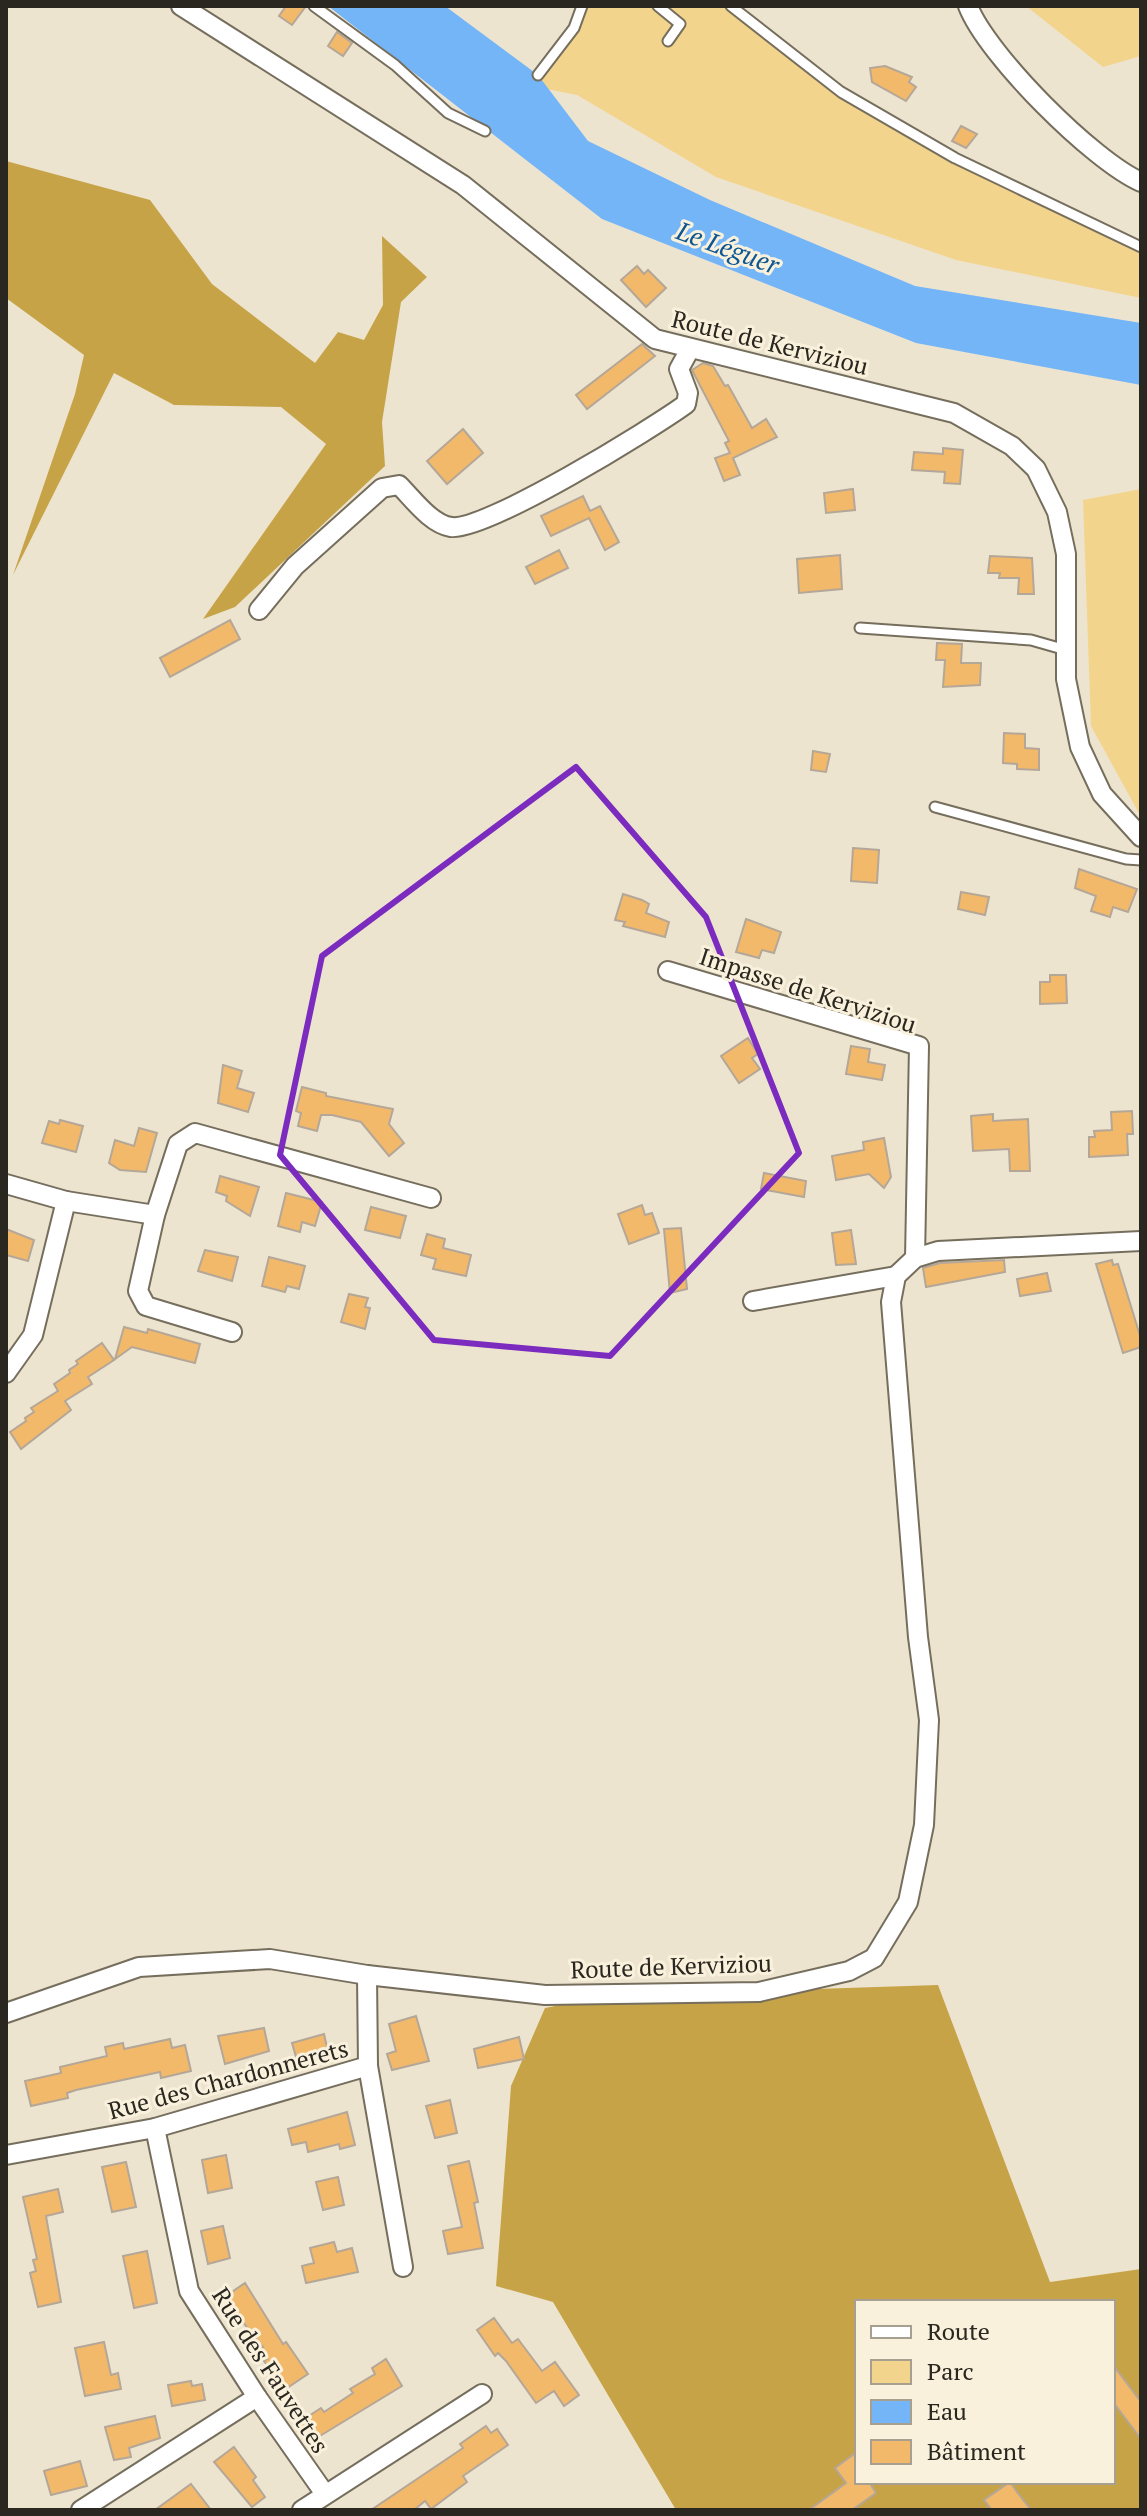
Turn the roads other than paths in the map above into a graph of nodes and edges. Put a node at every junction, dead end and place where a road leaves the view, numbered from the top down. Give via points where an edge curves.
1 (181, 6) edge
2 (314, 6) edge
3 (582, 6) edge
4 (658, 6) edge
5 (731, 6) edge
6 (968, 6) edge
7 (668, 41) dead end
8 (538, 75) dead end
9 (485, 131) dead end
10 (1141, 182) edge
11 (1141, 247) edge
12 (690, 349) junction
13 (259, 610) dead end
14 (860, 628) dead end
15 (1066, 650) junction
16 (935, 807) dead end
17 (1141, 837) edge
18 (1141, 860) edge
19 (668, 971) dead end
20 (6, 1184) edge
21 (431, 1198) dead end
22 (66, 1201) junction
23 (155, 1215) junction
24 (1141, 1241) edge
25 (915, 1258) junction
26 (896, 1276) junction
27 (753, 1301) dead end
28 (232, 1332) dead end
29 (6, 1373) edge
30 (367, 1975) junction
31 (6, 2013) edge
32 (368, 2066) junction
33 (155, 2128) junction
34 (6, 2155) edge
35 (403, 2267) dead end
36 (482, 2394) dead end
37 (257, 2397) junction
38 (325, 2494) junction
39 (81, 2510) edge
40 (302, 2510) edge

1 - 12 street, Route de Kerviziou via 463,185 655,339
2 - 9 lane via 395,65 448,113
3 - 8 lane via 574,28
4 - 7 lane via 680,24
5 - 11 lane via 841,92 955,158
6 - 10 street via 980,31 1021,79 1100,154
12 - 13 street via 679,369 688,393 686,404 644,434 557,483 458,527 438,523 399,485 382,488 295,566
12 - 15 street, Route de Kerviziou via 954,413 1012,446 1036,469 1057,512 1066,554
14 - 15 lane via 1031,640
15 - 17 street, Route de Kerviziou via 1066,679 1080,747 1102,794
16 - 18 lane
19 - 25 street, Impasse de Kerviziou via 919,1046
20 - 22 street
21 - 23 street via 195,1133 178,1144
22 - 23 street
22 - 29 street via 33,1335
23 - 28 street via 138,1291 146,1306
24 - 25 street via 938,1251
25 - 26 street
26 - 27 street
26 - 30 street, Route de Kerviziou via 891,1302 893,1356 929,1720 924,1825 908,1902 874,1958 849,1971 759,1992 545,1995
30 - 31 street, Route de Kerviziou via 270,1959 139,1967
30 - 32 street
32 - 33 street, Rue des Chardonnerets
32 - 35 street
33 - 34 street, Rue des Chardonnerets
33 - 37 street, Rue des Fauvettes via 189,2291
36 - 38 street
37 - 38 street, Rue des Fauvettes
37 - 39 street
38 - 40 street

